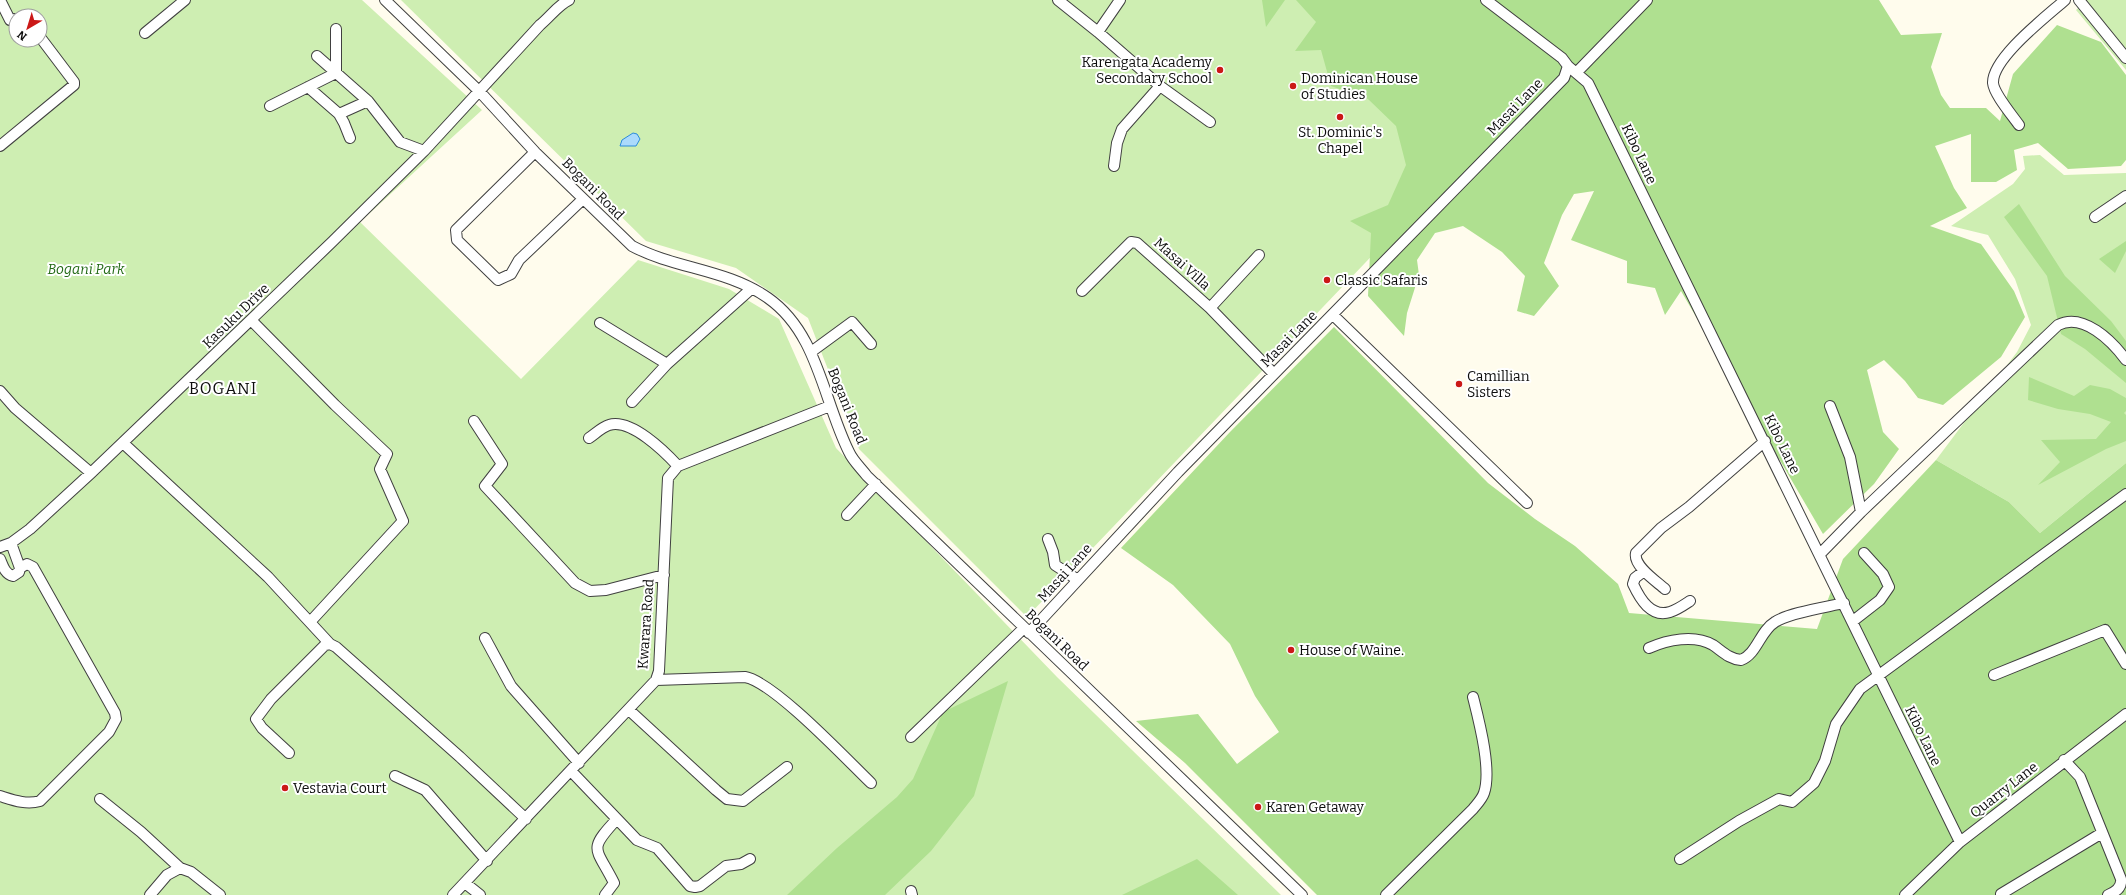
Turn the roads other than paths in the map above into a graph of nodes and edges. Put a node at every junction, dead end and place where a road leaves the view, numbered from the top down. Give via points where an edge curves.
1 (0, 0) edge
2 (185, 0) edge
3 (385, 0) edge
4 (568, 0) edge
5 (1058, 0) edge
6 (1120, 0) edge
7 (1486, 0) edge
8 (1647, 0) edge
9 (2065, 0) edge
10 (2078, 0) edge
11 (8, 16) edge
12 (336, 29) dead end
13 (1098, 32) junction
14 (145, 33) dead end
15 (48, 48) edge
16 (317, 56) dead end
17 (2126, 58) edge
18 (1568, 66) junction
19 (336, 72) junction
20 (1577, 72) junction
21 (1160, 86) junction
22 (308, 87) junction
23 (480, 92) junction
24 (368, 102) junction
25 (270, 106) dead end
26 (339, 114) junction
27 (1210, 122) dead end
28 (2018, 125) dead end
29 (350, 138) dead end
30 (0, 146) edge
31 (424, 151) junction
32 (535, 152) junction
33 (1114, 166) dead end
34 (2126, 196) edge
35 (583, 199) junction
36 (2095, 217) dead end
37 (1259, 255) dead end
38 (751, 289) junction
39 (1082, 291) dead end
40 (1210, 308) junction
41 (1333, 314) junction
42 (251, 320) junction
43 (600, 323) dead end
44 (871, 344) dead end
45 (811, 352) junction
46 (2126, 360) edge
47 (667, 364) junction
48 (1274, 374) junction
49 (0, 391) edge
50 (632, 402) dead end
51 (830, 406) junction
52 (1830, 406) dead end
53 (474, 421) dead end
54 (588, 438) dead end
55 (1764, 441) junction
56 (123, 443) junction
57 (678, 466) junction
58 (91, 473) junction
59 (876, 484) junction
60 (2126, 494) edge
61 (1527, 502) dead end
62 (1861, 512) junction
63 (847, 515) dead end
64 (1048, 539) dead end
65 (11, 543) junction
66 (0, 547) edge
67 (1864, 553) dead end
68 (1820, 554) junction
69 (0, 559) edge
70 (20, 568) junction
71 (1644, 570) junction
72 (3, 572) edge
73 (664, 575) junction
74 (1078, 580) junction
75 (1665, 589) dead end
76 (1690, 601) dead end
77 (1844, 602) junction
78 (1853, 621) junction
79 (310, 622) junction
80 (1026, 630) junction
81 (485, 638) dead end
82 (330, 644) junction
83 (1649, 648) dead end
84 (2126, 664) edge
85 (1994, 674) dead end
86 (1879, 675) junction
87 (656, 680) junction
88 (1473, 697) dead end
89 (629, 710) junction
90 (2126, 714) edge
91 (911, 737) dead end
92 (289, 753) dead end
93 (2064, 760) junction
94 (579, 763) junction
95 (787, 767) dead end
96 (571, 771) junction
97 (395, 776) dead end
98 (871, 783) dead end
99 (0, 796) edge
100 (100, 799) dead end
101 (526, 819) junction
102 (617, 819) junction
103 (2102, 833) junction
104 (1960, 842) junction
105 (750, 859) dead end
106 (1680, 859) dead end
107 (487, 861) junction
108 (180, 868) junction
109 (464, 883) junction
110 (2002, 894) edge
111 (150, 895) edge
112 (220, 895) edge
113 (453, 895) edge
114 (480, 895) edge
115 (605, 895) edge
116 (1302, 895) edge
117 (1386, 895) edge
118 (1904, 895) edge
119 (2108, 895) edge

1 - 11 street
2 - 14 street
3 - 23 street, Bogani Road
4 - 23 street, Kasuku Drive via 560,4 556,12
5 - 13 street
6 - 13 street
7 - 18 street, Kibo Lane via 1562,58
8 - 20 street
9 - 28 street via 2014,48 1996,70 1993,82 1995,90
10 - 17 street
12 - 19 street
13 - 21 street
15 - 30 street via 74,85
16 - 19 street
18 - 20 street, Kibo Lane
18 - 41 street, Masai Lane via 1564,78
19 - 22 street
19 - 24 street
20 - 55 street, Kibo Lane via 1588,83 1609,121
21 - 27 street
21 - 33 street via 1122,129 1117,142
22 - 25 street
22 - 26 street
23 - 31 street, Kasuku Drive
23 - 32 street, Bogani Road
24 - 26 street
24 - 31 street via 400,142
26 - 29 street
31 - 42 street, Kasuku Drive
32 - 35 street, Bogani Road
32 - 35 street via 456,230 457,240 498,280 511,274 519,260
34 - 36 street
35 - 38 street, Bogani Road via 632,246 653,256 706,270
37 - 40 street, Masai Villa
38 - 45 street, Bogani Road via 767,297 790,318
38 - 47 street
39 - 40 street, Masai Villa via 1131,242 1134,242
40 - 48 street, Masai Villa
41 - 48 street, Masai Lane
41 - 61 street
42 - 56 street, Kasuku Drive
42 - 79 street via 387,454 380,469 403,521
43 - 47 street
44 - 45 street via 852,322
45 - 51 street, Bogani Road
46 - 62 street via 2104,335 2089,327 2065,321 2058,325
47 - 50 street
48 - 74 street, Masai Lane
49 - 58 street via 15,408
51 - 57 street
51 - 59 street, Bogani Road via 850,453
52 - 62 street via 1850,457
53 - 73 street via 502,464 485,486 575,583 590,591 606,590
54 - 57 street via 609,425 627,427 654,443
55 - 68 street, Kibo Lane
55 - 71 street via 1636,552 1636,559
56 - 58 street, Kasuku Drive
56 - 79 street via 268,577
57 - 73 street, Kwarara Road via 668,478
58 - 65 street, Kasuku Drive
59 - 63 street
59 - 80 street, Bogani Road
60 - 86 street
62 - 68 street
64 - 74 street via 1056,565
65 - 66 street, Kasuku Drive
65 - 70 street
67 - 78 street via 1883,574 1889,587 1880,600
68 - 77 street, Kibo Lane
69 - 72 street
70 - 72 street via 13,576
70 - 99 street via 27,564 33,567 74,637 116,719 109,732 40,801 32,803
71 - 75 street
71 - 76 street via 1635,578 1634,584 1643,603 1650,609 1669,612
73 - 87 street, Kwarara Road via 659,671
74 - 80 street, Masai Lane
77 - 78 street, Kibo Lane
77 - 83 street via 1775,622 1760,638 1752,652 1740,660 1702,641 1678,639
78 - 86 street, Kibo Lane
79 - 82 street
80 - 91 street, Masai Lane
80 - 116 street, Bogani Road
81 - 94 street via 511,686
82 - 92 street via 325,645 282,688 256,719
82 - 101 street via 454,751
84 - 85 street via 2105,630
86 - 104 street, Kibo Lane
86 - 106 street via 1860,689 1836,724 1825,761 1814,783 1792,802 1779,799
87 - 89 street, Kwarara Road
87 - 98 street via 745,677 758,681 798,713
88 - 117 street via 1483,743 1486,773 1483,796
89 - 94 street, Kwarara Road
89 - 95 street via 728,799 743,801
90 - 93 street, Quarry Lane
93 - 103 street via 2080,777
93 - 104 street, Quarry Lane
94 - 96 street, Kwarara Road
96 - 101 street, Kwarara Road
96 - 102 street
97 - 107 street via 425,790
100 - 108 street
101 - 107 street, Kwarara Road
102 - 105 street via 634,837 657,848 690,886 700,886 726,866 741,864
102 - 115 street via 598,841 597,854 614,883
103 - 110 street
103 - 119 street via 2121,882 2117,890
104 - 118 street, Quarry Lane
107 - 109 street, Kwarara Road
108 - 111 street via 167,875
108 - 112 street via 191,872
109 - 113 street, Kwarara Road
109 - 114 street

